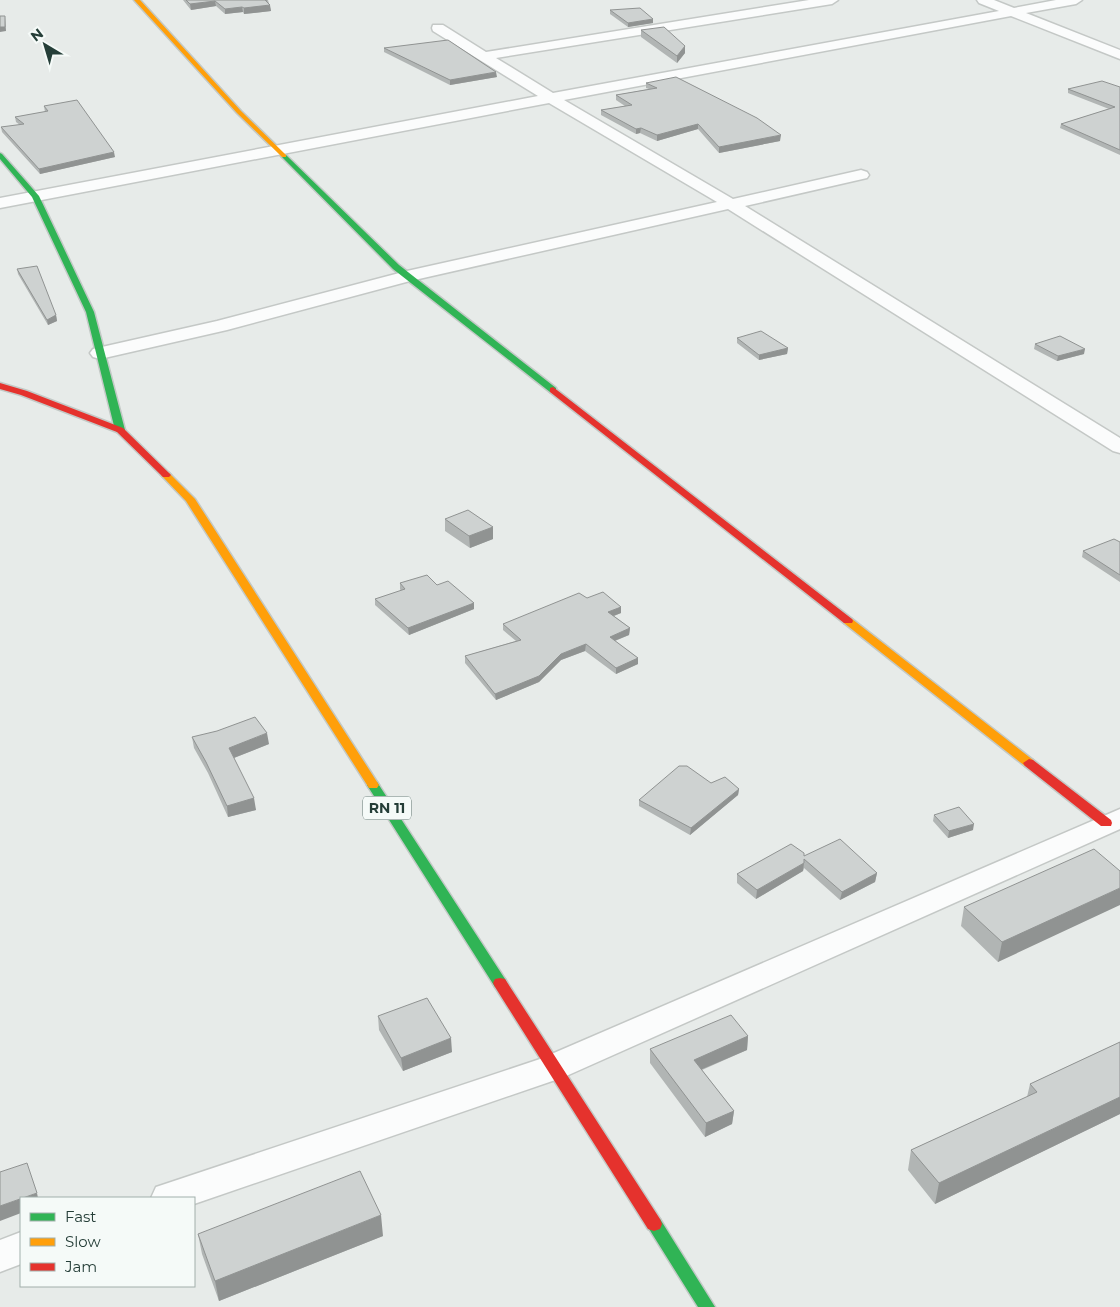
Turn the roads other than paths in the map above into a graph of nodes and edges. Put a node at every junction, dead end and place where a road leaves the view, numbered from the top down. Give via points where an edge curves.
1 (137, 0) edge
2 (832, 0) edge
3 (983, 0) edge
4 (1076, 0) edge
5 (1012, 12) junction
6 (438, 28) dead end
7 (483, 56) junction
8 (1120, 56) edge
9 (553, 99) junction
10 (277, 149) junction
11 (0, 155) edge
12 (861, 175) dead end
13 (35, 196) junction
14 (0, 203) edge
15 (731, 204) junction
16 (407, 276) junction
17 (100, 352) junction
18 (0, 386) edge
19 (120, 430) junction
20 (1120, 447) edge
21 (1113, 820) edge
22 (552, 1068) junction
23 (172, 1197) edge
24 (20, 1248) edge
25 (0, 1256) edge
26 (707, 1307) edge

1 - 10 street
2 - 7 street
3 - 5 street
4 - 5 street
5 - 8 street
5 - 9 street
6 - 7 street
7 - 9 street
9 - 10 street
9 - 15 street
10 - 13 street
10 - 16 street
11 - 13 street
12 - 15 street
13 - 14 street
13 - 17 street via 90,312
15 - 16 street
15 - 20 street
16 - 17 street via 220,326
16 - 21 street
17 - 19 street
18 - 19 street, RN 11
19 - 22 street, RN 11 via 190,499
21 - 22 street
22 - 23 street
22 - 26 street, RN 11
24 - 25 street

